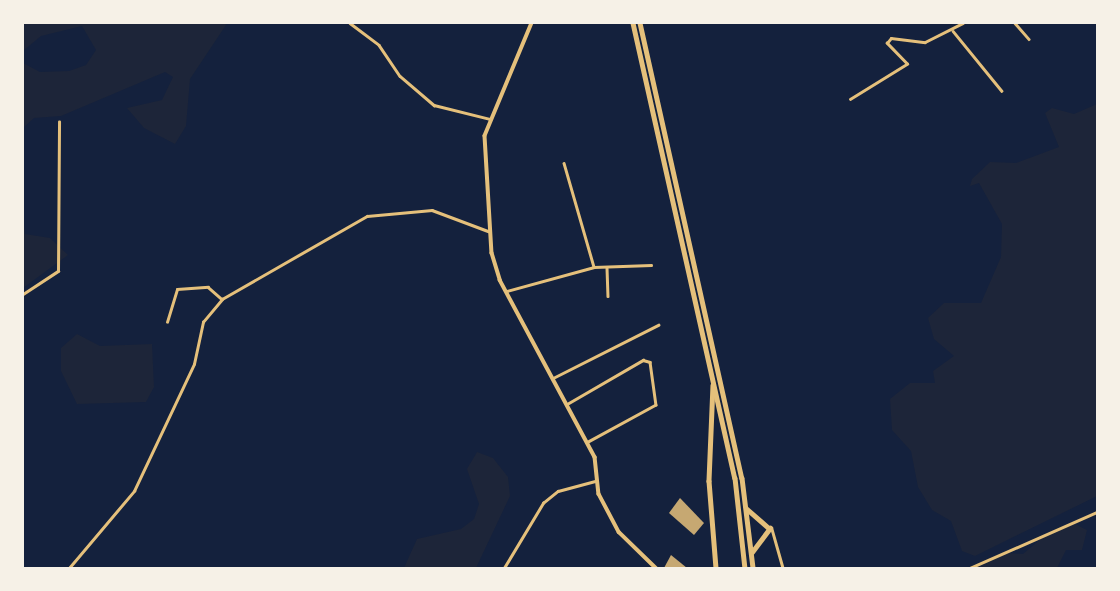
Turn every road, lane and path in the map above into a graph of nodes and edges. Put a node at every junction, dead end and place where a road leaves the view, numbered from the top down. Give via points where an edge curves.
1 (350, 23) edge
2 (532, 23) edge
3 (633, 23) edge
4 (640, 23) edge
5 (962, 23) edge
6 (1015, 23) edge
7 (953, 31) junction
8 (1029, 39) dead end
9 (1002, 92) dead end
10 (850, 99) dead end
11 (490, 119) junction
12 (60, 122) dead end
13 (564, 163) dead end
14 (488, 231) junction
15 (651, 265) dead end
16 (607, 266) junction
17 (594, 267) junction
18 (506, 291) junction
19 (23, 295) edge
20 (608, 296) dead end
21 (222, 299) junction
22 (167, 322) dead end
23 (658, 325) dead end
24 (713, 377) junction
25 (553, 379) junction
26 (567, 404) junction
27 (588, 442) junction
28 (595, 481) junction
29 (747, 508) junction
30 (1097, 512) edge
31 (770, 528) junction
32 (752, 552) junction
33 (69, 568) edge
34 (504, 568) edge
35 (656, 568) edge
36 (716, 568) edge
37 (745, 568) edge
38 (753, 568) edge
39 (783, 568) edge
40 (970, 568) edge

1 - 11 street via 380,45 400,76 433,105
2 - 11 main road
3 - 24 highway
4 - 29 highway
5 - 7 street
6 - 8 street
7 - 9 street
7 - 10 street via 925,42 887,43 907,64
11 - 14 main road via 482,166
12 - 19 street via 58,271
13 - 17 street
14 - 18 main road
14 - 21 street via 432,210 367,216
15 - 16 street
16 - 17 street
16 - 20 street
17 - 18 street
18 - 25 main road
21 - 22 street via 208,287 177,289
21 - 33 street via 203,322 194,363 134,491
23 - 25 street
24 - 36 highway via 709,481
24 - 37 highway
25 - 26 main road
26 - 27 main road
26 - 27 street via 643,360 650,362 654,408
27 - 28 main road
28 - 34 street via 558,491 543,503
28 - 35 main road via 619,531
29 - 31 highway
29 - 32 highway
30 - 40 street
31 - 32 highway
31 - 39 street
32 - 38 highway

